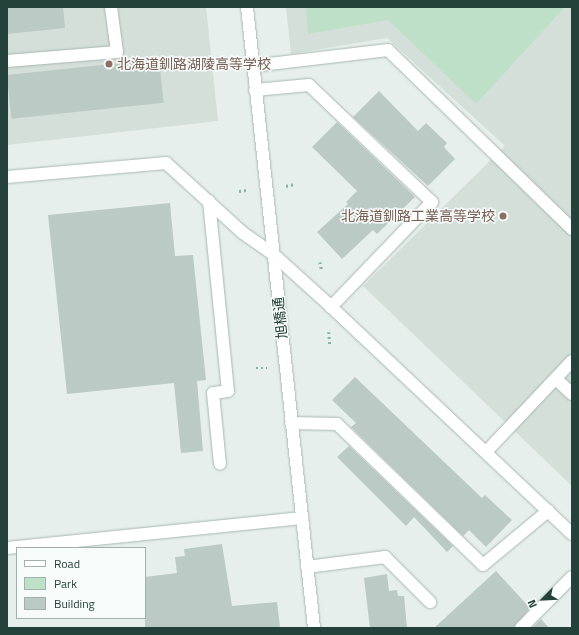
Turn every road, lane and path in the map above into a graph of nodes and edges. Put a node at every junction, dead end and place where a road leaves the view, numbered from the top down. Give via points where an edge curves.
1 (111, 7) edge
2 (247, 7) edge
3 (7, 61) edge
4 (252, 66) junction
5 (255, 90) junction
6 (7, 177) edge
7 (209, 201) junction
8 (572, 229) edge
9 (273, 254) junction
10 (331, 307) junction
11 (572, 361) edge
12 (556, 378) junction
13 (572, 394) edge
14 (291, 422) junction
15 (486, 452) junction
16 (220, 464) dead end
17 (548, 511) junction
18 (302, 518) junction
19 (572, 534) edge
20 (17, 547) edge
21 (307, 567) junction
22 (572, 577) edge
23 (430, 602) dead end
24 (314, 628) edge
25 (521, 628) edge

1 - 3 street via 117,52
2 - 4 street, 旭橋通
4 - 5 street, 旭橋通
4 - 8 street via 388,50
5 - 9 street, 旭橋通
5 - 10 street via 309,84 432,202
6 - 7 street via 166,163
7 - 9 street via 243,233
7 - 16 street via 228,391 213,393
9 - 10 street
9 - 14 street, 旭橋通
10 - 15 street
11 - 12 street
12 - 13 street
12 - 15 street
14 - 17 street via 337,424 483,565
14 - 18 street, 旭橋通
15 - 17 street
17 - 19 street
18 - 20 street
18 - 21 street, 旭橋通
21 - 23 street via 385,557
21 - 24 street, 旭橋通
22 - 25 street

